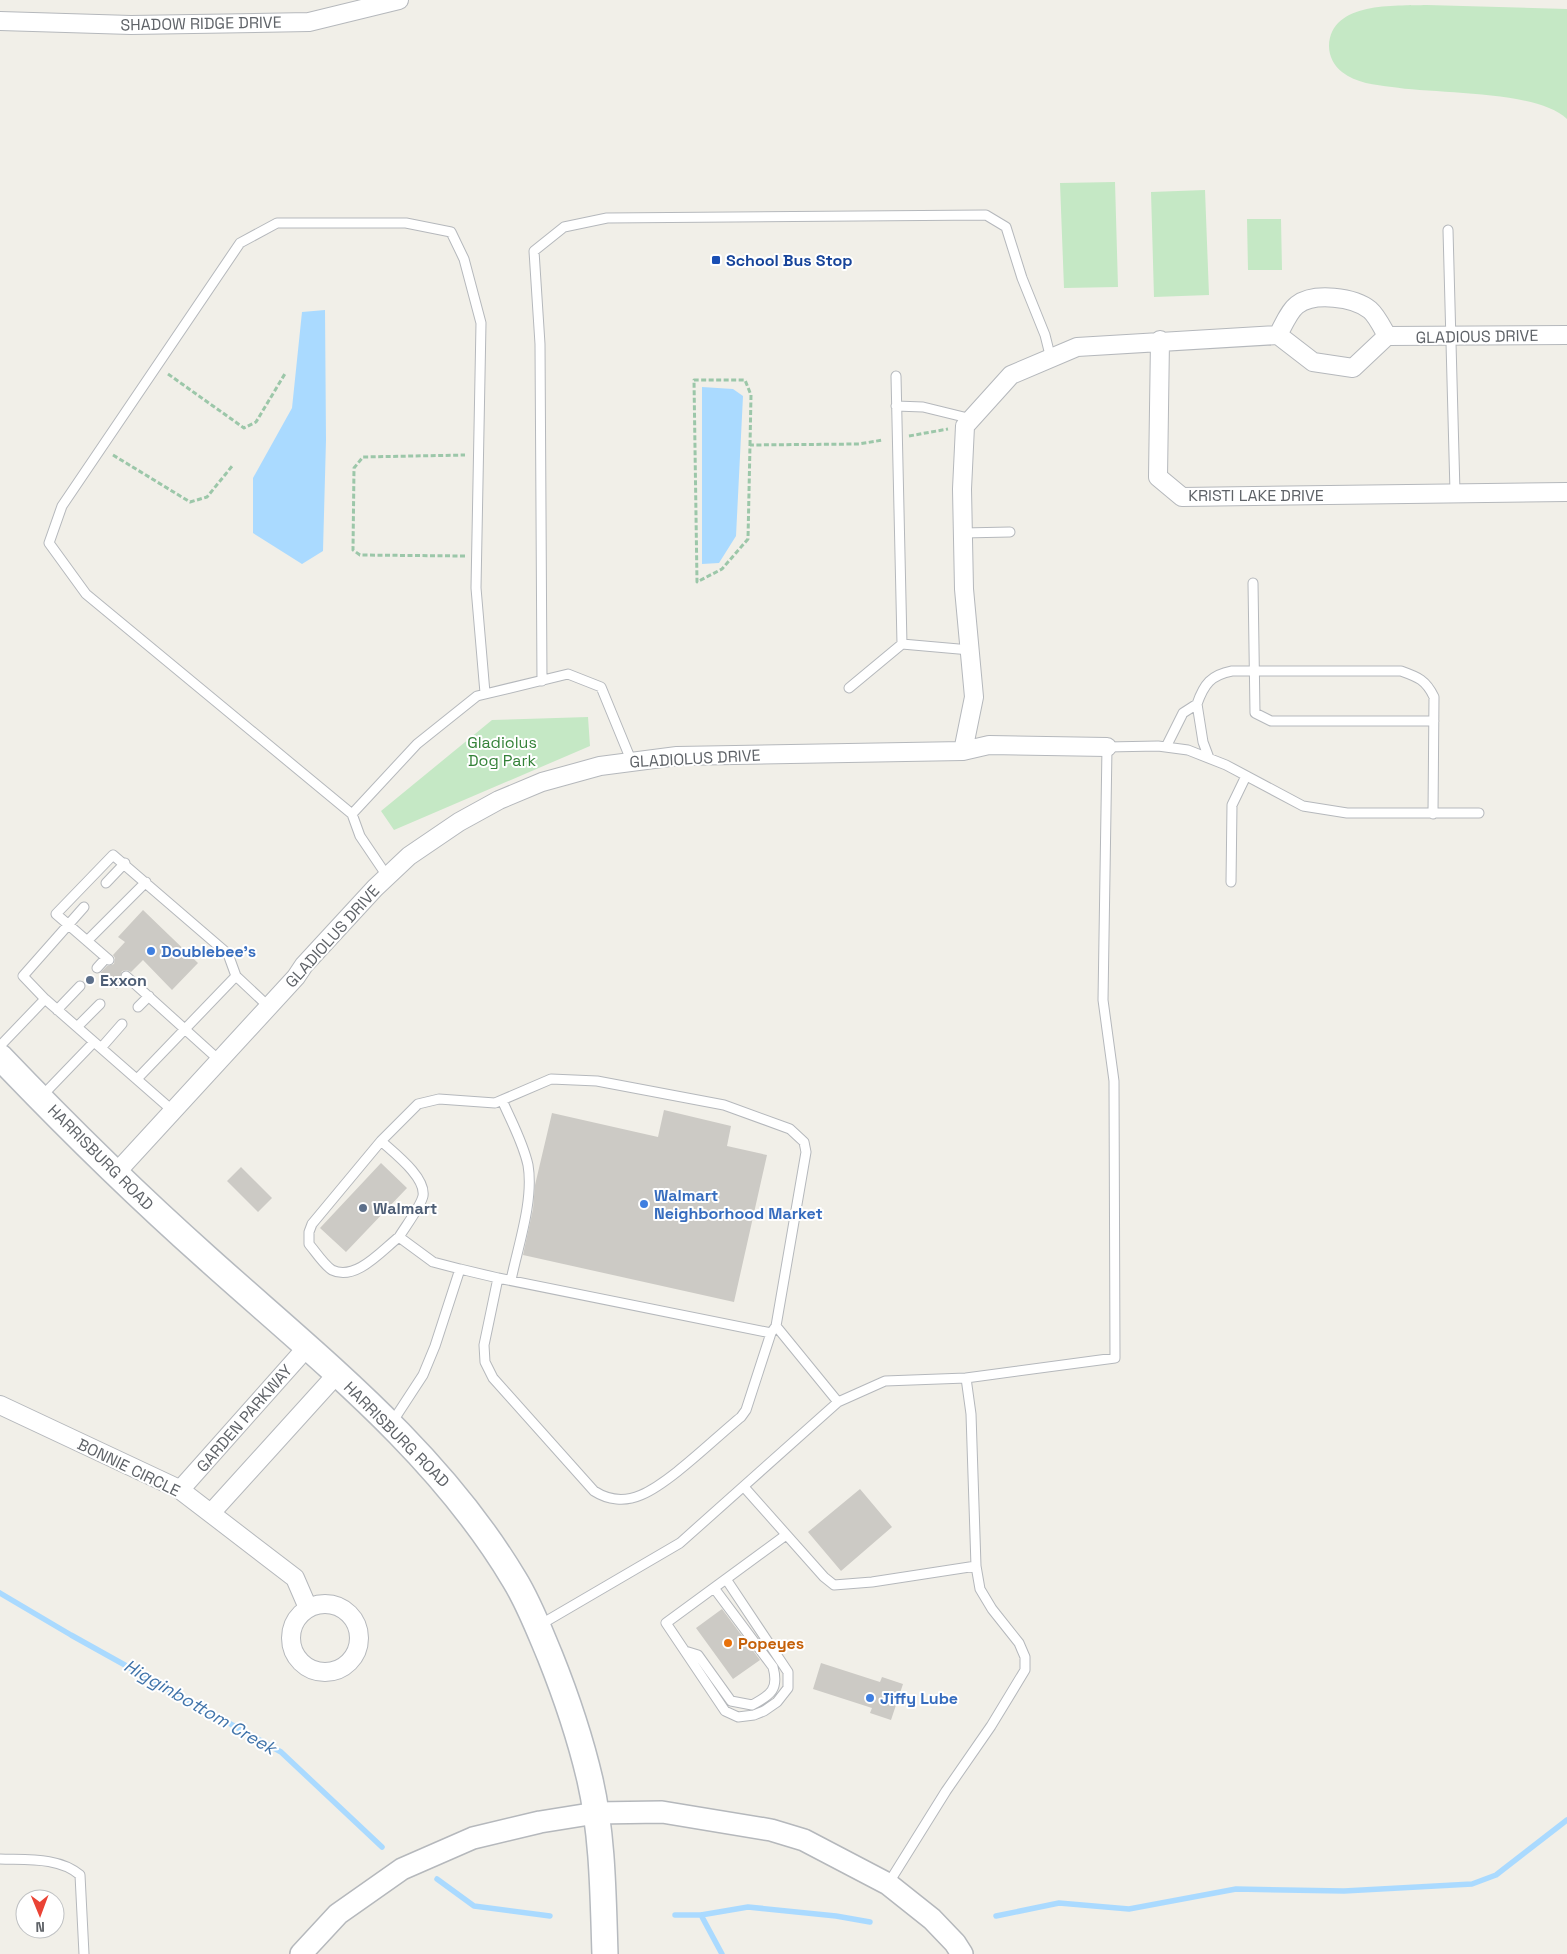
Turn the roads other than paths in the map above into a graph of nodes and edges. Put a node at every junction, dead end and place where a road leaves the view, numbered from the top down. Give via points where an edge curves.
1 (398, 0) edge
2 (0, 21) edge
3 (1448, 230) dead end
4 (1278, 335) junction
5 (1567, 335) edge
6 (1387, 336) junction
7 (1451, 336) junction
8 (1160, 340) junction
9 (1051, 359) junction
10 (896, 376) dead end
11 (896, 406) junction
12 (969, 422) junction
13 (1455, 492) junction
14 (1567, 492) edge
15 (1010, 532) dead end
16 (963, 533) junction
17 (1253, 583) dead end
18 (902, 644) junction
19 (970, 650) junction
20 (1255, 670) junction
21 (542, 681) junction
22 (849, 688) dead end
23 (485, 693) junction
24 (1197, 704) junction
25 (1434, 720) junction
26 (1106, 747) junction
27 (1166, 747) junction
28 (963, 751) junction
29 (1209, 758) junction
30 (630, 760) junction
31 (1246, 776) junction
32 (1479, 813) dead end
33 (352, 814) junction
34 (1433, 814) junction
35 (124, 863) junction
36 (387, 876) junction
37 (146, 882) junction
38 (1231, 882) dead end
39 (106, 883) dead end
40 (84, 907) dead end
41 (68, 926) junction
42 (87, 941) junction
43 (97, 968) dead end
44 (126, 976) dead end
45 (236, 976) junction
46 (80, 986) dead end
47 (149, 996) junction
48 (45, 999) junction
49 (100, 1004) dead end
50 (268, 1006) junction
51 (138, 1007) dead end
52 (58, 1010) junction
53 (122, 1024) dead end
54 (77, 1027) junction
55 (185, 1029) junction
56 (98, 1045) junction
57 (0, 1046) edge
58 (0, 1057) edge
59 (218, 1060) junction
60 (137, 1080) junction
61 (41, 1098) junction
62 (502, 1100) junction
63 (173, 1110) junction
64 (381, 1141) junction
65 (114, 1174) junction
66 (399, 1237) junction
67 (460, 1269) junction
68 (498, 1278) junction
69 (511, 1280) junction
70 (774, 1330) junction
71 (308, 1346) junction
72 (337, 1374) junction
73 (966, 1378) junction
74 (838, 1402) junction
75 (0, 1405) edge
76 (390, 1424) junction
77 (744, 1487) junction
78 (180, 1490) junction
79 (211, 1513) junction
80 (786, 1535) junction
81 (976, 1566) junction
82 (726, 1579) junction
83 (714, 1588) junction
84 (308, 1608) dead end
85 (538, 1626) junction
86 (685, 1651) junction
87 (596, 1813) junction
88 (0, 1860) edge
89 (888, 1884) junction
90 (84, 1954) edge
91 (301, 1954) edge
92 (605, 1954) edge
93 (962, 1954) edge

1 - 2 street, SHADOW RIDGE DRIVE via 309,22 131,25
3 - 7 lane
4 - 6 street via 1313,362 1353,368
4 - 6 street via 1296,306 1314,298 1332,298 1352,302 1371,311
4 - 8 street
5 - 7 street, GLADIOUS DRIVE
6 - 7 street, GLADIOUS DRIVE
7 - 13 lane
8 - 9 street via 1078,347
8 - 13 street, KRISTI LAKE DRIVE via 1158,478 1182,497
9 - 12 street via 1011,375
9 - 21 lane via 1006,227 986,215 607,218 564,228 534,250 540,344
10 - 11 lane
11 - 12 lane via 923,408
11 - 18 lane
12 - 16 street
13 - 14 street, KRISTI LAKE DRIVE
15 - 16 lane
16 - 19 street
17 - 20 lane
18 - 19 lane
18 - 22 lane
19 - 28 street via 974,697
20 - 24 lane via 1217,674 1204,685
20 - 25 lane via 1401,671 1428,685 1434,697
20 - 25 lane via 1255,713 1271,721
21 - 23 lane
21 - 30 lane via 568,674 601,688
23 - 33 lane via 417,744
23 - 33 lane via 476,588 481,323 464,259 451,232 406,223 277,223 240,243 62,506 49,543 86,594
24 - 27 lane via 1183,713
24 - 29 lane
25 - 34 lane
26 - 27 lane
26 - 28 street, GLADIOLUS DRIVE via 989,745
26 - 73 lane via 1103,1000 1114,1081 1114,1358
27 - 29 lane via 1188,750
28 - 30 street, GLADIOLUS DRIVE via 677,756
29 - 31 lane
30 - 36 street, GLADIOLUS DRIVE via 572,772 499,800 409,856
31 - 34 lane via 1303,806 1346,813
31 - 38 lane via 1232,805
32 - 34 lane
33 - 36 lane via 360,836
35 - 37 lane
35 - 39 lane
35 - 41 lane via 113,855 56,914
36 - 50 street, GLADIOLUS DRIVE
37 - 42 lane
37 - 45 lane via 228,954
40 - 41 lane
41 - 42 lane
41 - 48 lane via 23,976
42 - 43 lane via 108,959
44 - 47 lane
45 - 50 lane
45 - 55 lane
46 - 52 lane
47 - 51 lane
47 - 55 lane
48 - 52 lane
48 - 57 lane
49 - 54 lane
50 - 59 street, GLADIOLUS DRIVE
52 - 54 lane
53 - 56 lane
54 - 56 lane
55 - 59 lane
55 - 60 lane
56 - 60 lane
56 - 61 lane
58 - 61 main road, HARRISBURG ROAD
59 - 63 street, GLADIOLUS DRIVE
60 - 63 lane
61 - 65 main road, HARRISBURG ROAD
62 - 64 lane via 495,1103 439,1099 418,1104
62 - 69 lane via 528,1166 526,1209
62 - 70 lane via 551,1079 597,1081 724,1105 790,1129 804,1142 806,1152
63 - 65 street, GLADIOLUS DRIVE
64 - 66 lane via 423,1186 423,1198
64 - 66 lane via 312,1224 309,1244 332,1270 344,1272 361,1267
65 - 71 main road, HARRISBURG ROAD
66 - 67 lane via 432,1262
67 - 68 lane
67 - 76 lane via 423,1375
68 - 69 lane
68 - 70 lane via 484,1345 484,1362 493,1378 594,1491 604,1498 640,1496 657,1487 741,1417
69 - 70 lane
70 - 74 lane
71 - 72 main road, HARRISBURG ROAD
71 - 78 street, GARDEN PARKWAY
72 - 76 main road, HARRISBURG ROAD
72 - 79 street
73 - 74 lane via 885,1381
73 - 81 lane via 971,1414
74 - 77 lane
75 - 78 street, BONNIE CIRCLE
76 - 85 main road, HARRISBURG ROAD via 433,1466 478,1522 516,1581
77 - 80 lane
77 - 85 lane via 680,1543
78 - 79 street, BONNIE CIRCLE
79 - 84 street, BONNIE CIRCLE via 295,1578
80 - 81 lane via 834,1585
80 - 82 lane
81 - 89 lane via 980,1589 1018,1643 1025,1657 1025,1670
82 - 83 lane
82 - 86 lane via 788,1672 788,1688 764,1711 738,1716 725,1711
83 - 86 lane via 666,1624
83 - 86 lane via 773,1667 776,1677 773,1690 752,1705 731,1701 698,1655
85 - 87 main road, HARRISBURG ROAD via 569,1703
87 - 89 street via 662,1812 771,1830 804,1840
87 - 91 street via 473,1838 402,1869 338,1914
87 - 92 main road, HARRISBURG ROAD
88 - 90 lane via 39,1860 70,1866 80,1876
89 - 93 street via 932,1919

